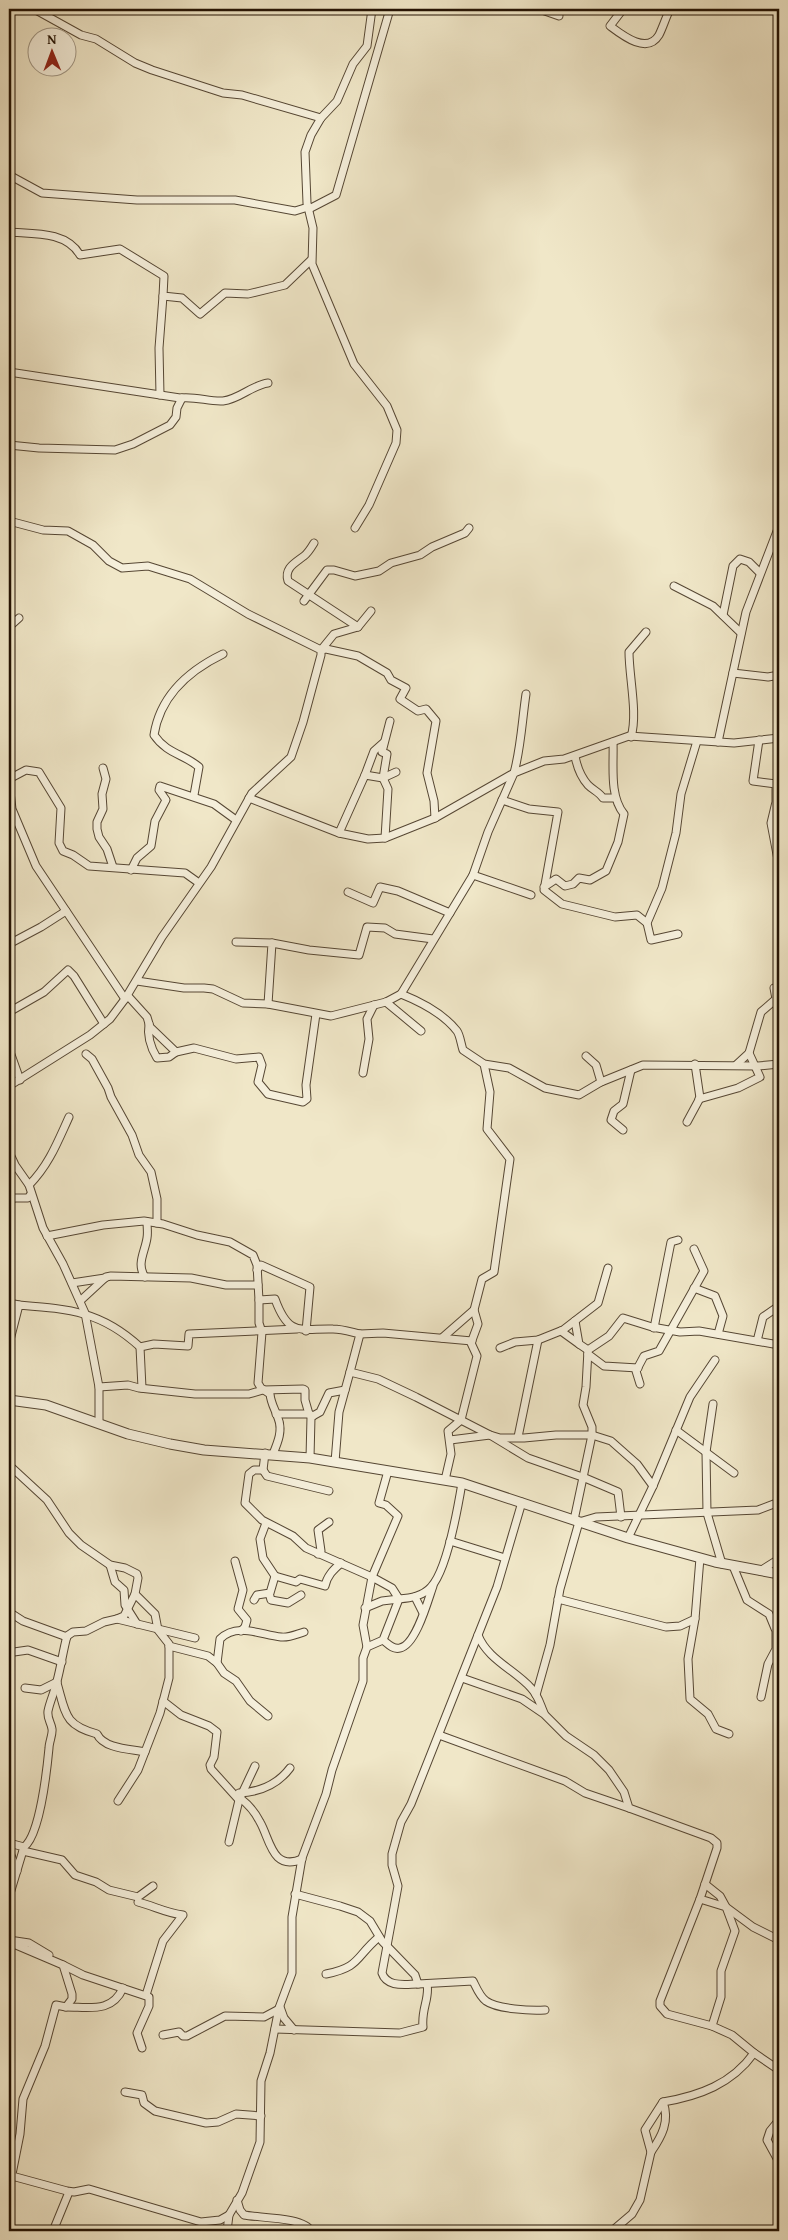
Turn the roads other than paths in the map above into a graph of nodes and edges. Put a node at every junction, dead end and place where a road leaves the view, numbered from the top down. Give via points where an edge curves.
1 (34, 9) edge
2 (372, 9) edge
3 (390, 9) edge
4 (539, 9) edge
5 (623, 9) edge
6 (670, 9) edge
7 (770, 9) edge
8 (779, 12) edge
9 (559, 16) dead end
10 (321, 118) junction
11 (9, 176) edge
12 (309, 208) junction
13 (9, 232) edge
14 (311, 260) junction
15 (163, 296) junction
16 (9, 372) edge
17 (268, 384) dead end
18 (160, 396) junction
19 (182, 398) junction
20 (9, 445) edge
21 (9, 521) edge
22 (779, 526) edge
23 (355, 528) dead end
24 (469, 528) dead end
25 (314, 543) dead end
26 (760, 573) junction
27 (674, 586) dead end
28 (309, 594) junction
29 (304, 601) dead end
30 (371, 611) dead end
31 (723, 615) junction
32 (19, 618) dead end
33 (358, 626) junction
34 (9, 627) edge
35 (646, 632) dead end
36 (741, 633) junction
37 (321, 650) junction
38 (222, 654) dead end
39 (733, 672) junction
40 (779, 675) edge
41 (526, 694) dead end
42 (390, 720) dead end
43 (632, 736) junction
44 (779, 738) edge
45 (759, 740) junction
46 (697, 741) junction
47 (382, 742) junction
48 (613, 742) junction
49 (718, 742) junction
50 (575, 756) junction
51 (103, 768) dead end
52 (396, 772) dead end
53 (514, 773) junction
54 (365, 775) junction
55 (383, 778) junction
56 (9, 779) edge
57 (9, 783) edge
58 (194, 795) junction
59 (249, 798) junction
60 (615, 798) junction
61 (502, 800) junction
62 (435, 818) junction
63 (236, 820) junction
64 (339, 833) junction
65 (385, 838) junction
66 (779, 865) edge
67 (113, 867) junction
68 (131, 870) junction
69 (472, 875) junction
70 (199, 883) junction
71 (544, 887) junction
72 (348, 892) dead end
73 (531, 895) dead end
74 (66, 911) junction
75 (450, 912) junction
76 (647, 923) junction
77 (678, 934) dead end
78 (433, 939) junction
79 (236, 942) dead end
80 (272, 943) junction
81 (9, 944) edge
82 (137, 982) junction
83 (779, 987) edge
84 (401, 994) junction
85 (126, 997) junction
86 (386, 1002) junction
87 (268, 1004) junction
88 (374, 1005) junction
89 (9, 1012) edge
90 (316, 1014) junction
91 (104, 1024) junction
92 (149, 1024) junction
93 (421, 1031) dead end
94 (9, 1049) edge
95 (176, 1052) junction
96 (749, 1053) junction
97 (86, 1054) dead end
98 (586, 1056) dead end
99 (484, 1064) junction
100 (694, 1064) junction
101 (779, 1064) edge
102 (736, 1065) junction
103 (753, 1066) junction
104 (631, 1070) junction
105 (363, 1073) dead end
106 (20, 1080) junction
107 (601, 1082) junction
108 (9, 1086) edge
109 (699, 1099) junction
110 (69, 1116) dead end
111 (686, 1122) dead end
112 (623, 1130) dead end
113 (9, 1152) edge
114 (29, 1185) junction
115 (31, 1194) junction
116 (9, 1202) edge
117 (147, 1222) junction
118 (157, 1223) junction
119 (47, 1236) junction
120 (678, 1240) dead end
121 (694, 1249) dead end
122 (608, 1268) dead end
123 (257, 1270) junction
124 (145, 1277) junction
125 (105, 1278) junction
126 (72, 1283) junction
127 (258, 1285) junction
128 (694, 1288) junction
129 (80, 1300) junction
130 (259, 1300) junction
131 (9, 1303) edge
132 (19, 1305) junction
133 (779, 1306) edge
134 (474, 1310) junction
135 (86, 1313) junction
136 (575, 1321) junction
137 (654, 1328) junction
138 (297, 1329) junction
139 (669, 1330) junction
140 (306, 1331) junction
141 (561, 1331) junction
142 (262, 1332) junction
143 (360, 1334) junction
144 (718, 1334) junction
145 (442, 1338) junction
146 (538, 1340) junction
147 (757, 1341) junction
148 (472, 1342) junction
149 (9, 1344) edge
150 (579, 1344) junction
151 (779, 1345) edge
152 (140, 1347) junction
153 (500, 1348) dead end
154 (588, 1352) junction
155 (715, 1360) dead end
156 (638, 1368) junction
157 (350, 1372) junction
158 (640, 1384) dead end
159 (99, 1387) junction
160 (142, 1388) junction
161 (263, 1390) junction
162 (345, 1390) junction
163 (9, 1400) edge
164 (713, 1404) dead end
165 (276, 1414) junction
166 (311, 1415) junction
167 (453, 1416) junction
168 (461, 1420) junction
169 (100, 1424) junction
170 (676, 1430) junction
171 (448, 1431) junction
172 (490, 1435) junction
173 (592, 1435) junction
174 (518, 1437) junction
175 (450, 1440) junction
176 (706, 1452) junction
177 (269, 1454) junction
178 (310, 1458) junction
179 (335, 1462) junction
180 (9, 1465) edge
181 (263, 1470) junction
182 (388, 1471) junction
183 (734, 1473) dead end
184 (584, 1477) junction
185 (445, 1480) junction
186 (462, 1483) junction
187 (653, 1486) junction
188 (329, 1491) dead end
189 (522, 1502) junction
190 (779, 1502) edge
191 (707, 1513) junction
192 (638, 1516) junction
193 (621, 1517) junction
194 (577, 1521) junction
195 (329, 1522) dead end
196 (266, 1523) junction
197 (628, 1538) junction
198 (450, 1542) junction
199 (318, 1554) junction
200 (505, 1558) junction
201 (700, 1558) junction
202 (779, 1559) edge
203 (235, 1561) dead end
204 (341, 1563) junction
205 (722, 1564) junction
206 (110, 1565) junction
207 (733, 1566) junction
208 (760, 1571) junction
209 (779, 1574) edge
210 (275, 1576) junction
211 (372, 1577) junction
212 (433, 1586) junction
213 (269, 1593) junction
214 (135, 1594) junction
215 (302, 1594) dead end
216 (415, 1597) junction
217 (399, 1598) junction
218 (558, 1599) junction
219 (254, 1600) dead end
220 (365, 1608) junction
221 (127, 1609) junction
222 (9, 1612) edge
223 (423, 1613) junction
224 (117, 1619) junction
225 (695, 1619) junction
226 (137, 1624) junction
227 (158, 1630) junction
228 (241, 1631) junction
229 (304, 1632) dead end
230 (478, 1634) junction
231 (66, 1637) junction
232 (165, 1638) junction
233 (194, 1638) dead end
234 (383, 1640) junction
235 (169, 1646) junction
236 (180, 1647) junction
237 (367, 1647) junction
238 (9, 1650) edge
239 (62, 1662) junction
240 (218, 1663) junction
241 (462, 1678) junction
242 (57, 1682) junction
243 (25, 1688) dead end
244 (536, 1695) junction
245 (761, 1698) dead end
246 (163, 1701) junction
247 (544, 1714) junction
248 (268, 1716) dead end
249 (438, 1734) junction
250 (729, 1734) dead end
251 (146, 1752) junction
252 (255, 1766) dead end
253 (290, 1768) dead end
254 (241, 1796) junction
255 (118, 1801) dead end
256 (629, 1808) junction
257 (229, 1842) dead end
258 (9, 1843) edge
259 (23, 1849) junction
260 (9, 1850) edge
261 (302, 1859) junction
262 (17, 1871) junction
263 (705, 1884) junction
264 (153, 1886) dead end
265 (295, 1894) junction
266 (9, 1897) edge
267 (700, 1898) junction
268 (138, 1902) dead end
269 (726, 1907) junction
270 (379, 1937) junction
271 (779, 1940) edge
272 (9, 1941) edge
273 (386, 1946) junction
274 (60, 1963) junction
275 (326, 1974) dead end
276 (418, 1984) junction
277 (427, 1984) junction
278 (122, 1988) junction
279 (146, 1995) junction
280 (66, 2007) junction
281 (279, 2007) junction
282 (545, 2010) dead end
283 (712, 2026) junction
284 (275, 2029) junction
285 (294, 2030) junction
286 (162, 2035) dead end
287 (142, 2048) dead end
288 (754, 2054) junction
289 (779, 2070) edge
290 (125, 2092) dead end
291 (662, 2102) junction
292 (261, 2116) junction
293 (779, 2120) edge
294 (651, 2152) junction
295 (779, 2162) edge
296 (11, 2177) edge
297 (9, 2188) edge
298 (69, 2192) junction
299 (237, 2200) junction
300 (229, 2215) junction
301 (53, 2231) edge
302 (227, 2231) edge
303 (311, 2231) edge
304 (612, 2231) edge

1 - 10 street via 152,70 223,93 242,95
2 - 10 street via 367,46 353,64 337,101
3 - 12 street via 336,195
4 - 9 street
5 - 6 street via 610,26 640,44 651,42 658,36
7 - 8 street
10 - 12 street via 305,152
11 - 12 street via 42,193 137,200 235,200 295,210
12 - 14 street via 313,228
13 - 15 street via 45,234 64,240 80,255 120,249 164,276
14 - 15 street via 285,285 248,294 225,293 200,314 182,298
14 - 23 street via 354,364 386,406 397,430 396,443
15 - 18 street
16 - 18 street
17 - 19 street via 260,384 223,401
18 - 19 street
19 - 20 street via 170,425 115,450
21 - 37 street via 43,530 68,531 93,545 109,561 122,568 148,566 190,579 248,614
22 - 26 street
24 - 28 street via 420,555 390,562 379,571 355,576 327,570
25 - 28 street via 307,554 294,562 286,576 288,581
26 - 31 street via 750,562 740,559 733,566
26 - 36 street
27 - 31 street via 713,606
28 - 29 street
28 - 33 street
30 - 33 street
31 - 36 street
32 - 34 street
33 - 37 street via 334,634
35 - 43 street via 629,652 635,724
36 - 39 street
37 - 59 street via 320,663 291,757
37 - 62 street via 326,648 358,656 387,673 390,680 406,688 400,699 418,711 426,709 436,721 427,773
38 - 58 street via 182,681 160,709 155,725 154,735 158,742 198,767
39 - 40 street via 768,677
39 - 49 street
41 - 53 street via 521,745
42 - 47 street
43 - 46 street
43 - 48 street
44 - 45 street
45 - 49 street
45 - 66 street via 753,781 776,784 771,823
46 - 49 street
46 - 76 street via 681,794 676,833 662,888
47 - 54 street via 374,751
47 - 55 street via 382,752 387,754
48 - 50 street
48 - 60 street
50 - 53 street via 544,761
50 - 60 street via 578,770 589,786 603,798
51 - 67 street via 106,779 97,829
52 - 55 street
53 - 61 street
53 - 62 street
54 - 55 street
54 - 64 street
55 - 65 street via 388,789
56 - 67 street via 26,770 39,772 61,808 59,843 63,851 89,866
57 - 74 street via 12,809 25,843
58 - 63 street
58 - 68 street via 160,786 166,800 154,821 151,846
59 - 63 street
59 - 64 street
60 - 71 street via 624,814 618,842 606,871 590,880 579,878 565,886 556,879
61 - 69 street
61 - 71 street via 529,809 558,812
62 - 65 street
63 - 70 street
64 - 65 street via 368,840
67 - 68 street
68 - 70 street via 185,873
69 - 73 street
69 - 75 street
70 - 82 street via 162,937
71 - 76 street via 562,904 615,917 637,915
72 - 75 street via 373,903 380,887
74 - 81 street
74 - 85 street
75 - 78 street
76 - 77 street via 651,940
78 - 80 street via 367,927 359,955
78 - 84 street
79 - 80 street
80 - 87 street
82 - 85 street
82 - 87 street via 213,989 243,1003
83 - 96 street via 774,988 776,999 761,1012
84 - 86 street
84 - 99 street via 424,1003 440,1015 458,1032 463,1050
85 - 91 street
85 - 92 street
86 - 88 street
86 - 93 street
87 - 90 street
88 - 90 street via 331,1016
88 - 105 street via 367,1019
89 - 91 street via 44,992 68,970
90 - 95 street via 307,1099 303,1102 268,1094 258,1082 262,1064 259,1057 236,1059 194,1048
91 - 106 street
92 - 95 street
92 - 95 street via 150,1043 158,1058
94 - 106 street
96 - 102 street
96 - 103 street
97 - 118 street via 108,1088 139,1155 152,1172
98 - 107 street via 596,1065
99 - 107 street via 508,1068 544,1088 579,1095
99 - 134 street via 490,1092 487,1129 510,1159 494,1272 482,1279
100 - 102 street
100 - 104 street via 643,1065
100 - 109 street
101 - 103 street
102 - 103 street
103 - 109 street via 760,1077 738,1088
104 - 107 street
104 - 112 street via 623,1104 614,1111 611,1120
106 - 108 street
109 - 111 street
110 - 114 street via 55,1149
113 - 114 street
114 - 115 street
115 - 116 street via 28,1198 14,1198
115 - 119 street
117 - 118 street
117 - 119 street via 136,1220
117 - 124 street via 148,1236 141,1258
118 - 123 street via 230,1242 253,1255
119 - 126 street
120 - 137 street via 671,1242
121 - 128 street via 704,1272
122 - 136 street via 598,1304
123 - 127 street
123 - 140 street via 261,1266 310,1287
124 - 125 street
124 - 127 street
125 - 126 street
125 - 129 street
126 - 129 street
127 - 130 street
128 - 139 street
128 - 144 street via 715,1296 723,1316
129 - 135 street
130 - 138 street via 275,1299 279,1311
130 - 142 street
131 - 132 street
132 - 135 street
132 - 149 street
133 - 147 street via 763,1317
134 - 145 street
134 - 148 street via 478,1324
135 - 152 street via 112,1325
135 - 159 street
136 - 141 street
136 - 150 street
137 - 139 street
137 - 154 street via 623,1318
138 - 140 street
138 - 142 street
139 - 144 street
139 - 156 street via 659,1351 644,1356
140 - 143 street via 334,1328
141 - 146 street
141 - 150 street
142 - 152 street via 189,1334 188,1346 154,1344
142 - 161 street via 258,1383
143 - 145 street
143 - 157 street
144 - 147 street
145 - 148 street
146 - 153 street via 514,1342
146 - 174 street
147 - 151 street
148 - 168 street via 477,1356
150 - 154 street
152 - 160 street
154 - 156 street via 604,1366
154 - 173 street via 583,1405
155 - 170 street via 690,1397
156 - 158 street
157 - 162 street
157 - 167 street via 378,1379
159 - 160 street via 128,1385
159 - 169 street
160 - 161 street via 195,1394 249,1394
161 - 165 street via 270,1394
161 - 166 street via 305,1390
162 - 166 street via 329,1393 320,1412
162 - 179 street via 339,1412
163 - 169 street via 46,1405
164 - 176 street
165 - 166 street
165 - 177 street via 279,1439
166 - 178 street
167 - 168 street
167 - 171 street
168 - 171 street
168 - 172 street
169 - 177 street via 170,1444 204,1450
170 - 176 street
170 - 187 street
171 - 175 street
172 - 174 street
172 - 175 street
172 - 184 street via 528,1458
173 - 174 street
173 - 184 street
173 - 187 street via 611,1441 637,1464
175 - 185 street via 451,1454
176 - 183 street
176 - 191 street
177 - 178 street
177 - 181 street
178 - 179 street
179 - 182 street
180 - 206 street via 47,1500 81,1545
181 - 188 street via 266,1476
181 - 196 street via 249,1474 245,1503
182 - 185 street
182 - 211 street via 379,1503 398,1516
184 - 193 street via 618,1492
184 - 194 street
185 - 186 street
186 - 189 street
186 - 198 street
187 - 192 street
189 - 194 street
189 - 200 street
190 - 191 street via 758,1510
191 - 192 street
191 - 205 street
192 - 193 street
192 - 197 street
193 - 194 street
194 - 197 street
194 - 218 street
195 - 199 street via 318,1530 321,1551
196 - 199 street via 293,1536
196 - 210 street via 260,1539 263,1558
197 - 201 street
198 - 200 street
198 - 212 street
199 - 204 street
200 - 230 street
201 - 205 street
201 - 225 street
202 - 208 street
203 - 228 street via 243,1590 238,1609 247,1620
204 - 210 street via 326,1579 325,1586 300,1579 291,1582
204 - 211 street
205 - 207 street
206 - 214 street via 137,1574
206 - 221 street via 115,1582 124,1590
207 - 208 street
207 - 245 street via 746,1600 769,1614 776,1631 776,1649 768,1664
208 - 209 street
210 - 213 street
211 - 217 street via 392,1588
211 - 220 street
212 - 216 street
212 - 223 street
213 - 215 street via 271,1600 288,1603
213 - 219 street via 257,1595
214 - 221 street
214 - 227 street via 155,1614
216 - 217 street
216 - 223 street
217 - 220 street
217 - 234 street
218 - 225 street via 666,1627 680,1626
218 - 244 street
220 - 237 street via 363,1625
221 - 224 street via 124,1616
221 - 226 street
222 - 231 street via 22,1621
223 - 234 street via 414,1636 406,1646 393,1648
224 - 226 street
224 - 231 street
225 - 250 street via 688,1659 690,1699 708,1714 716,1729
226 - 227 street
227 - 232 street
227 - 233 street
228 - 229 street via 280,1637
228 - 240 street via 220,1639
230 - 241 street
230 - 244 street via 486,1648
231 - 239 street
232 - 235 street
232 - 236 street
234 - 237 street
235 - 236 street
235 - 246 street via 169,1678
236 - 240 street via 208,1656
237 - 261 street via 363,1658 363,1681
238 - 239 street via 28,1650
239 - 242 street
240 - 248 street via 250,1701
241 - 247 street via 522,1699
241 - 249 street
242 - 243 street via 41,1690
242 - 251 street via 67,1714 75,1727 97,1734 108,1744
242 - 259 street via 48,1711 53,1730 48,1772 37,1826
244 - 247 street
246 - 251 street
246 - 254 street via 181,1715 217,1732 211,1769
247 - 256 street via 608,1770 624,1792
249 - 256 street
249 - 273 street via 394,1845 392,1865 398,1886
251 - 255 street
252 - 254 street
253 - 254 street via 283,1777 264,1788
254 - 257 street
254 - 261 street via 261,1823 278,1858 289,1862
256 - 263 street via 714,1840 717,1848
258 - 259 street
259 - 262 street
259 - 264 street via 62,1860 75,1875 108,1890 138,1897
260 - 262 street
261 - 265 street
262 - 266 street
263 - 267 street
263 - 269 street via 720,1896
265 - 270 street via 358,1912 374,1925
265 - 281 street via 292,1974
267 - 269 street
267 - 283 street via 660,2006 672,2015
268 - 279 street via 183,1916 163,1941
269 - 271 street via 753,1927
269 - 283 street via 734,1932 721,1971 721,1998
270 - 273 street
270 - 275 street via 355,1964
272 - 274 street
273 - 276 street via 415,1975
273 - 276 street via 382,1973 385,1980
274 - 278 street
274 - 280 street via 72,1994
276 - 277 street
277 - 282 street via 472,1980 490,2003 529,2011
277 - 285 street via 429,1994 422,2013 423,2027 400,2033
278 - 279 street
278 - 280 street via 112,2004
279 - 287 street via 149,2006 137,2033
280 - 296 street via 56,2006 45,2046 23,2099
281 - 284 street
281 - 285 street
281 - 286 street via 264,2017 224,2016 187,2036 179,2032
283 - 288 street via 732,2035
284 - 285 street
284 - 292 street via 261,2080
288 - 289 street
288 - 291 street via 722,2084 698,2094
290 - 292 street via 142,2095 144,2103 155,2112 206,2123 236,2114
291 - 294 street via 666,2120
291 - 294 street via 645,2130
292 - 299 street via 260,2142
293 - 295 street via 767,2140
294 - 304 street via 638,2206
296 - 297 street
296 - 298 street
298 - 300 street via 88,2189 201,2222 220,2220
298 - 301 street
299 - 300 street
299 - 303 street via 244,2215 303,2224
300 - 302 street

